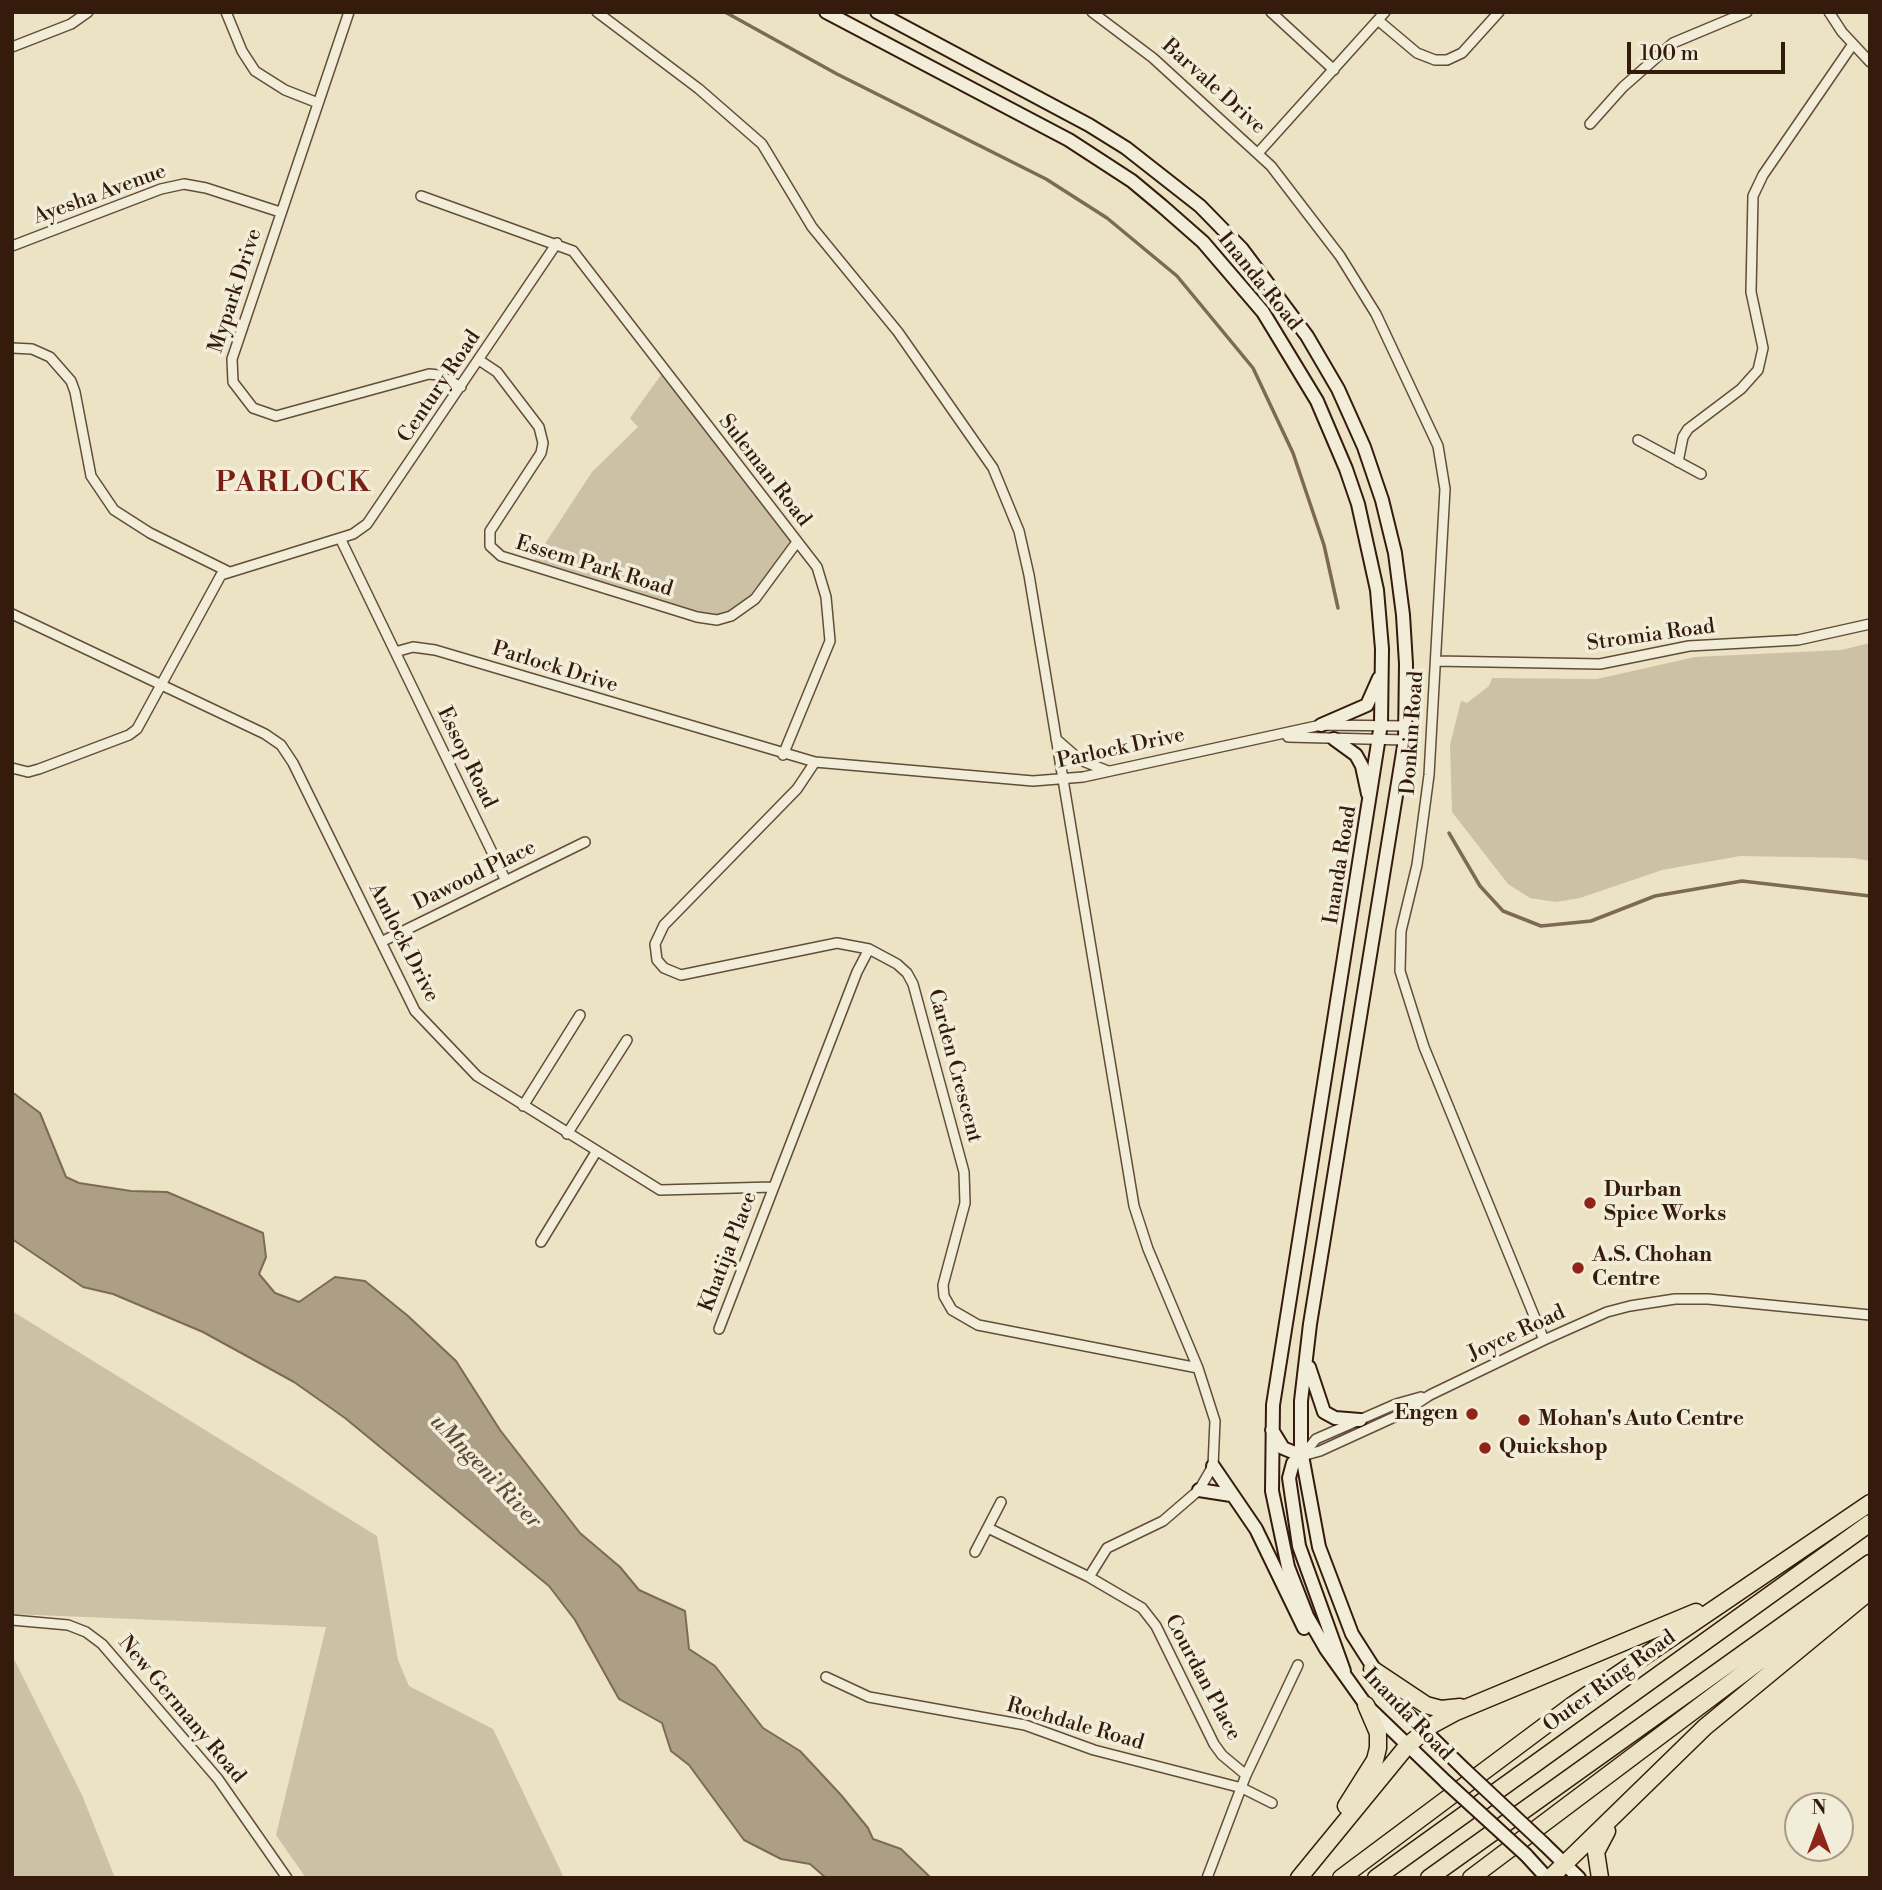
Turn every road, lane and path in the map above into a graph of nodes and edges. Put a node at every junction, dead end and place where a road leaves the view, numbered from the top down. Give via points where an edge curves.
1 (88, 12) edge
2 (226, 12) edge
3 (349, 12) edge
4 (597, 12) edge
5 (826, 12) edge
6 (877, 12) edge
7 (1092, 12) edge
8 (1271, 12) edge
9 (1385, 12) edge
10 (1499, 12) edge
11 (1747, 12) edge
12 (1829, 12) edge
13 (1379, 22) junction
14 (1853, 44) junction
15 (12, 47) edge
16 (1870, 62) edge
17 (1334, 71) junction
18 (318, 103) junction
19 (1590, 124) dead end
20 (1259, 152) junction
21 (421, 196) dead end
22 (280, 212) junction
23 (557, 243) junction
24 (12, 246) edge
25 (12, 348) edge
26 (479, 360) junction
27 (461, 387) junction
28 (1638, 440) dead end
29 (1678, 461) junction
30 (1701, 474) dead end
31 (340, 538) junction
32 (797, 542) junction
33 (227, 571) junction
34 (12, 614) edge
35 (1870, 624) edge
36 (394, 652) junction
37 (1436, 661) junction
38 (1382, 670) junction
39 (162, 685) junction
40 (1381, 724) junction
41 (1321, 725) junction
42 (1406, 726) junction
43 (1277, 736) junction
44 (1055, 737) junction
45 (1334, 739) junction
46 (1379, 739) junction
47 (1405, 740) junction
48 (783, 755) junction
49 (815, 762) junction
50 (12, 768) edge
51 (1108, 771) junction
52 (1063, 780) junction
53 (1370, 804) junction
54 (585, 842) dead end
55 (505, 879) junction
56 (382, 942) junction
57 (869, 949) junction
58 (580, 1014) dead end
59 (627, 1040) dead end
60 (523, 1106) junction
61 (567, 1134) junction
62 (596, 1152) junction
63 (773, 1187) junction
64 (541, 1242) dead end
65 (1870, 1315) edge
66 (719, 1329) dead end
67 (1544, 1340) junction
68 (1307, 1356) junction
69 (1198, 1368) junction
70 (1430, 1395) junction
71 (1360, 1420) junction
72 (1271, 1429) junction
73 (1302, 1455) junction
74 (1213, 1466) junction
75 (1199, 1490) junction
76 (1231, 1496) junction
77 (1001, 1502) dead end
78 (1870, 1503) edge
79 (1870, 1523) edge
80 (988, 1528) junction
81 (975, 1552) dead end
82 (1870, 1563) edge
83 (1089, 1577) junction
84 (1870, 1578) edge
85 (1870, 1591) edge
86 (1736, 1593) junction
87 (12, 1620) edge
88 (1298, 1665) dead end
89 (1372, 1669) junction
90 (826, 1677) dead end
91 (1346, 1679) junction
92 (1475, 1704) junction
93 (1366, 1705) junction
94 (1423, 1732) junction
95 (1407, 1746) junction
96 (1245, 1775) junction
97 (1242, 1788) junction
98 (1272, 1803) dead end
99 (1624, 1806) junction
100 (1565, 1865) junction
101 (1302, 1874) edge
102 (1598, 1874) edge
103 (286, 1878) edge
104 (1207, 1878) edge
105 (1341, 1878) edge
106 (1376, 1878) edge
107 (1429, 1878) edge
108 (1471, 1878) edge
109 (1549, 1878) edge
110 (1579, 1878) edge

1 - 15 street via 71,24
2 - 18 street via 255,71
3 - 18 street, Mypark Drive
4 - 44 street via 769,153 812,227 898,332 993,468 1010,503 1024,553
5 - 38 main road, Inanda Road via 1101,160 1162,206 1231,272 1286,346 1339,450 1374,571
6 - 42 main road, Inanda Road via 1043,98 1126,148 1200,206 1276,290 1338,389 1382,500 1403,615
7 - 20 street, Barvale Drive via 1139,45
8 - 17 street
9 - 13 street, Barvale Drive
10 - 13 street via 1462,53 1447,60 1417,53
11 - 19 street via 1673,43
12 - 14 street
13 - 17 street, Barvale Drive
14 - 16 street
14 - 29 street via 1763,174 1753,196 1751,292 1763,348 1758,370 1689,429
17 - 20 street, Barvale Drive
18 - 22 street, Mypark Drive
20 - 37 street, Donkin Road via 1340,256 1376,313 1438,446 1446,489
21 - 23 street, Suleman Road
22 - 24 street, Ayesha Avenue via 184,184
22 - 27 street, Mypark Drive via 231,364 233,383 247,403 266,414 287,415 429,374
23 - 26 street, Century Road
23 - 32 street, Suleman Road via 577,255
25 - 33 street via 32,349 50,358 71,381 91,477 109,505 132,523
26 - 27 street, Century Road
26 - 32 street, Essem Park Road via 497,372 539,428 543,443 490,531 491,546 501,556 717,620 755,599
27 - 31 street, Century Road via 373,516 361,530
28 - 29 street
29 - 30 street
31 - 33 street
31 - 36 street
32 - 48 street, Suleman Road via 823,581 830,641
33 - 39 street via 213,584
34 - 39 street, Amlock Drive
35 - 37 street, Stromia Road via 1798,640 1689,646 1600,664
36 - 48 street, Parlock Drive via 413,647 435,650
36 - 55 street, Essop Road
37 - 67 street, Donkin Road via 1423,830 1401,931 1400,971 1424,1046
38 - 40 main road, Inanda Road
38 - 41 main road via 1367,705
39 - 50 street via 129,735 39,769
39 - 56 street, Amlock Drive via 281,745
40 - 41 street, Parlock Drive
40 - 42 street, Parlock Drive
40 - 46 main road, Inanda Road
41 - 43 street, Parlock Drive
42 - 47 main road, Inanda Road
43 - 45 street, Parlock Drive
43 - 51 street, Parlock Drive
44 - 51 street via 1080,760
44 - 52 street
45 - 46 street, Parlock Drive
45 - 53 main road via 1348,747 1362,766
46 - 47 street, Parlock Drive
46 - 53 main road, Inanda Road
47 - 68 main road, Inanda Road
48 - 49 street, Parlock Drive
49 - 52 street, Parlock Drive
49 - 57 street, Carden Crescent via 797,789 664,925 655,953 664,968 681,975 823,944
51 - 52 street, Parlock Drive
52 - 69 street via 1134,1206 1147,1250
53 - 72 main road, Inanda Road
54 - 55 street, Dawood Place
55 - 56 street, Dawood Place
56 - 60 street, Amlock Drive via 415,1011 470,1070
57 - 63 street
57 - 69 street, Carden Crescent via 897,964 913,985 964,1172 965,1203 943,1285 952,1310 978,1325
58 - 60 street
59 - 61 street
60 - 61 street, Amlock Drive
61 - 62 street, Amlock Drive
62 - 63 street, Amlock Drive via 660,1190
62 - 64 street
63 - 66 street, Khatija Place
65 - 67 street, Joyce Road via 1675,1299 1607,1312
67 - 70 street, Joyce Road
68 - 71 main road via 1324,1412 1335,1419
68 - 73 main road, Inanda Road via 1301,1401
69 - 74 street via 1215,1421
70 - 71 street, Joyce Road
70 - 73 street, Joyce Road via 1401,1414
71 - 73 street, Joyce Road via 1317,1439
72 - 73 main road via 1283,1448
72 - 91 main road, Inanda Road via 1272,1492 1288,1567 1307,1616
73 - 89 main road, Inanda Road via 1311,1516 1330,1583
73 - 91 main road via 1289,1478 1299,1546 1341,1654
74 - 75 street
74 - 76 main road
75 - 76 main road
75 - 83 street via 1163,1521 1107,1548
76 - 91 main road via 1256,1529 1305,1630
77 - 80 street
78 - 86 highway
79 - 106 highway, Outer Ring Road
80 - 81 street
80 - 83 street, Courdan Place
82 - 107 highway
83 - 96 street, Courdan Place via 1147,1613 1214,1744
84 - 108 highway
85 - 99 highway via 1705,1727
86 - 92 highway
86 - 105 highway via 1574,1704
87 - 103 street, New Germany Road via 68,1625 102,1644 218,1779
88 - 96 street
89 - 92 highway via 1426,1705 1453,1709
89 - 94 main road, Inanda Road
90 - 97 street, Rochdale Road via 869,1697 1025,1725 1094,1750
91 - 93 main road, Inanda Road
92 - 94 highway
93 - 95 main road, Inanda Road
93 - 101 highway via 1378,1733 1375,1760
94 - 95 highway
94 - 100 main road, Inanda Road, bridge
95 - 101 highway
95 - 109 main road, Inanda Road, bridge
96 - 97 street
97 - 98 street, Rochdale Road
97 - 104 street
99 - 100 highway
99 - 102 highway via 1598,1844
100 - 109 highway
100 - 110 main road, Inanda Road

